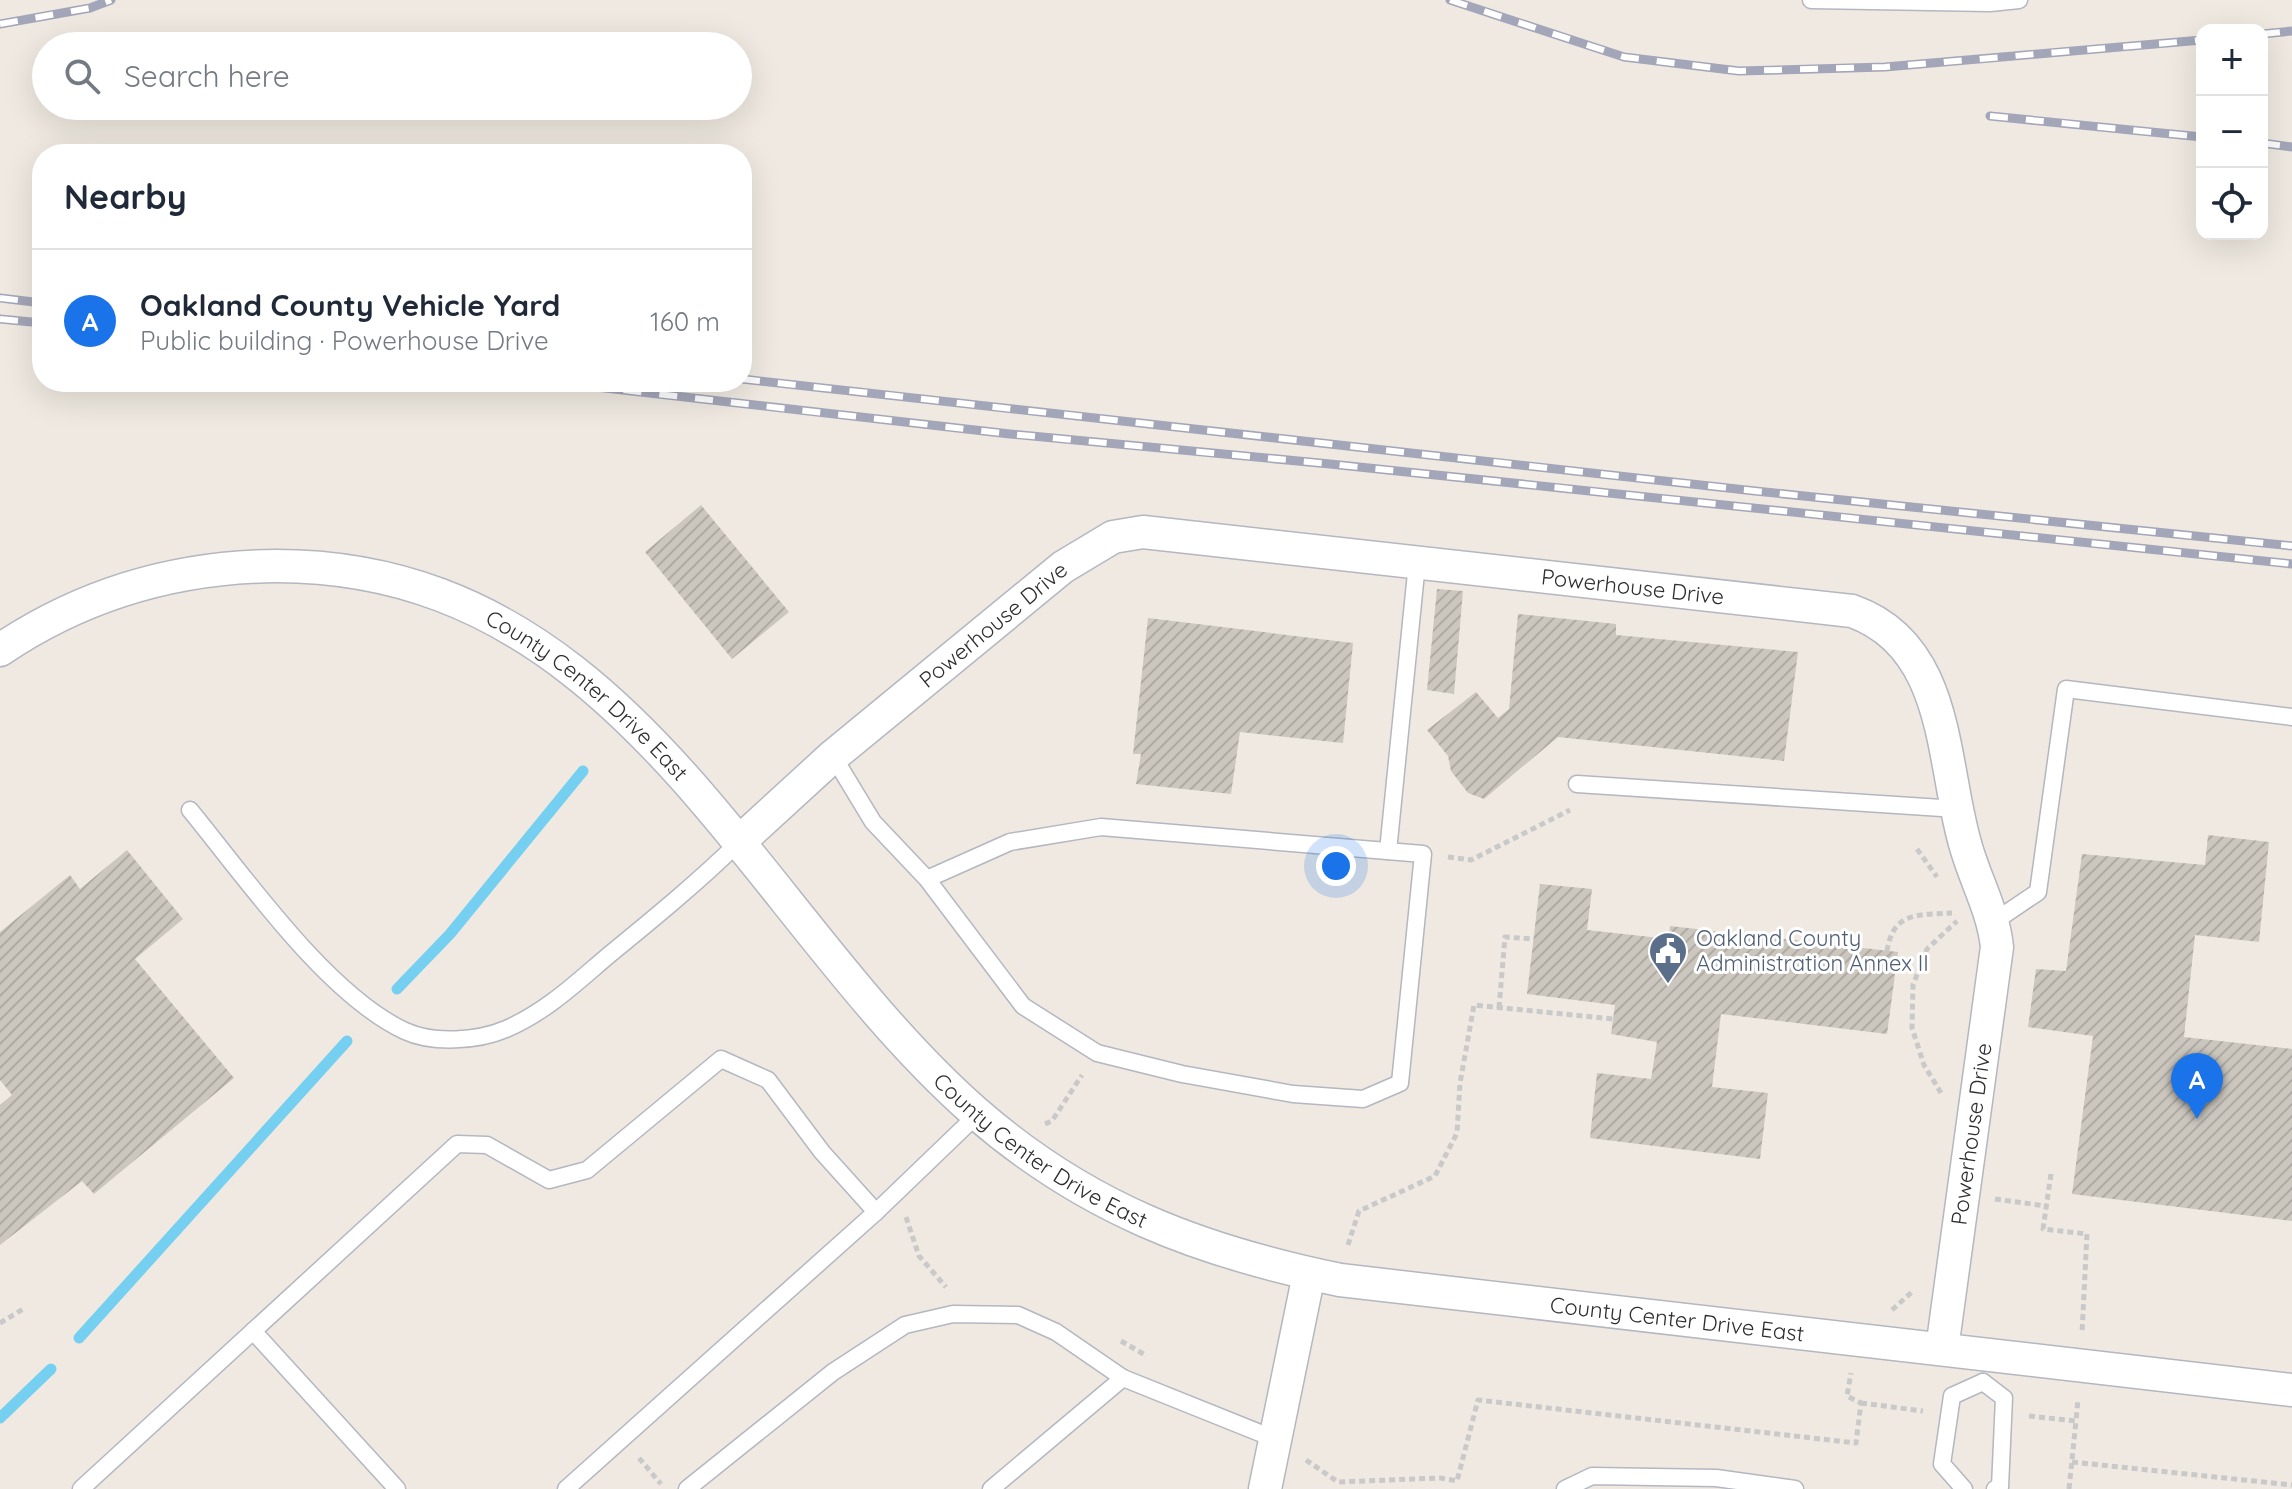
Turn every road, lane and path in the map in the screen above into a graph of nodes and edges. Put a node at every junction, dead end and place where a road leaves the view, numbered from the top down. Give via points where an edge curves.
1 (1811, 0) edge
2 (2019, 0) edge
3 (1417, 563) junction
4 (0, 650) edge
5 (2292, 717) edge
6 (833, 756) junction
7 (1584, 785) joint
8 (1957, 809) junction
9 (190, 810) dead end
10 (738, 843) junction
11 (1917, 849) dead end
12 (1388, 851) junction
13 (1423, 854) junction
14 (927, 879) junction
15 (1940, 881) dead end
16 (1955, 903) dead end
17 (1956, 913) junction
18 (1995, 921) junction
19 (1533, 939) dead end
20 (1887, 951) dead end
21 (1499, 1008) junction
22 (1613, 1019) dead end
23 (1097, 1053) junction
24 (1947, 1104) dead end
25 (978, 1114) junction
26 (1034, 1130) dead end
27 (917, 1206) dead end
28 (876, 1212) junction
29 (1344, 1259) dead end
30 (1309, 1274) junction
31 (1918, 1278) dead end
32 (949, 1290) dead end
33 (25, 1308) dead end
34 (1888, 1314) dead end
35 (0, 1323) edge
36 (253, 1331) junction
37 (1117, 1338) dead end
38 (1855, 1339) junction
39 (1942, 1349) junction
40 (1158, 1362) dead end
41 (1984, 1368) junction
42 (1123, 1378) junction
43 (2292, 1390) edge
44 (2076, 1421) dead end
45 (622, 1439) junction
46 (1275, 1439) junction
47 (1303, 1458) dead end
48 (2072, 1462) junction
49 (2292, 1485) edge
50 (81, 1489) edge
51 (397, 1489) edge
52 (566, 1489) edge
53 (665, 1489) edge
54 (687, 1489) edge
55 (991, 1489) edge
56 (1265, 1489) edge
57 (1565, 1489) edge
58 (1795, 1489) edge
59 (1964, 1489) edge
60 (1995, 1489) edge
61 (2069, 1489) edge

1 - 2 lane
3 - 6 street, Powerhouse Drive via 1143,532 1113,537 1054,574
3 - 8 street, Powerhouse Drive via 1867,616 1894,632 1920,667 1943,737
3 - 12 lane
4 - 10 street, County Center Drive East via 49,619 107,593 193,572 289,566 383,578 481,612 581,674 652,742
5 - 18 lane via 2066,689 2038,892
6 - 10 street, Powerhouse Drive
6 - 14 lane via 873,822
7 - 8 lane
7 - 13 path via 1589,801 1471,860
8 - 18 street, Powerhouse Drive via 1966,848
9 - 10 lane via 305,950 355,997 406,1032 455,1040 504,1030 546,1008
10 - 25 street, County Center Drive East via 909,1046
11 - 15 path
12 - 13 lane
12 - 14 lane via 1101,827 1010,842
13 - 23 lane via 1400,1083 1363,1099 1293,1094
14 - 23 lane via 1023,1006
16 - 17 path
17 - 20 path via 1900,922 1890,933
17 - 24 path via 1957,921 1927,949 1913,985 1912,1028 1924,1065
18 - 39 street, Powerhouse Drive via 1997,947
19 - 21 path via 1505,937
21 - 22 path
21 - 29 path via 1474,1005 1457,1133 1435,1176 1359,1211
23 - 26 path via 1052,1121
25 - 28 lane
25 - 30 street, County Center Drive East via 1042,1162 1134,1218 1229,1255
27 - 32 path via 906,1217 919,1256
28 - 36 lane via 768,1080 721,1059 587,1170 549,1180 487,1145 457,1144
28 - 45 lane
30 - 38 street, County Center Drive East
30 - 46 street
31 - 34 path via 1914,1291
33 - 35 path
36 - 50 lane
36 - 51 lane
37 - 40 path
38 - 39 street, County Center Drive East
38 - 47 path via 1847,1396 1861,1403 1856,1443 1478,1400 1457,1481 1338,1482
39 - 41 street, County Center Drive East
41 - 43 street, County Center Drive East
41 - 59 lane via 1952,1396 1942,1464
41 - 60 lane via 2004,1398 2000,1487
42 - 46 lane
42 - 54 lane via 1056,1332 1018,1315 953,1314 905,1325 833,1372
42 - 55 lane
44 - 48 path
45 - 52 lane
45 - 53 path
46 - 56 street
48 - 49 path
48 - 61 path
57 - 58 lane via 1592,1476 1716,1478

